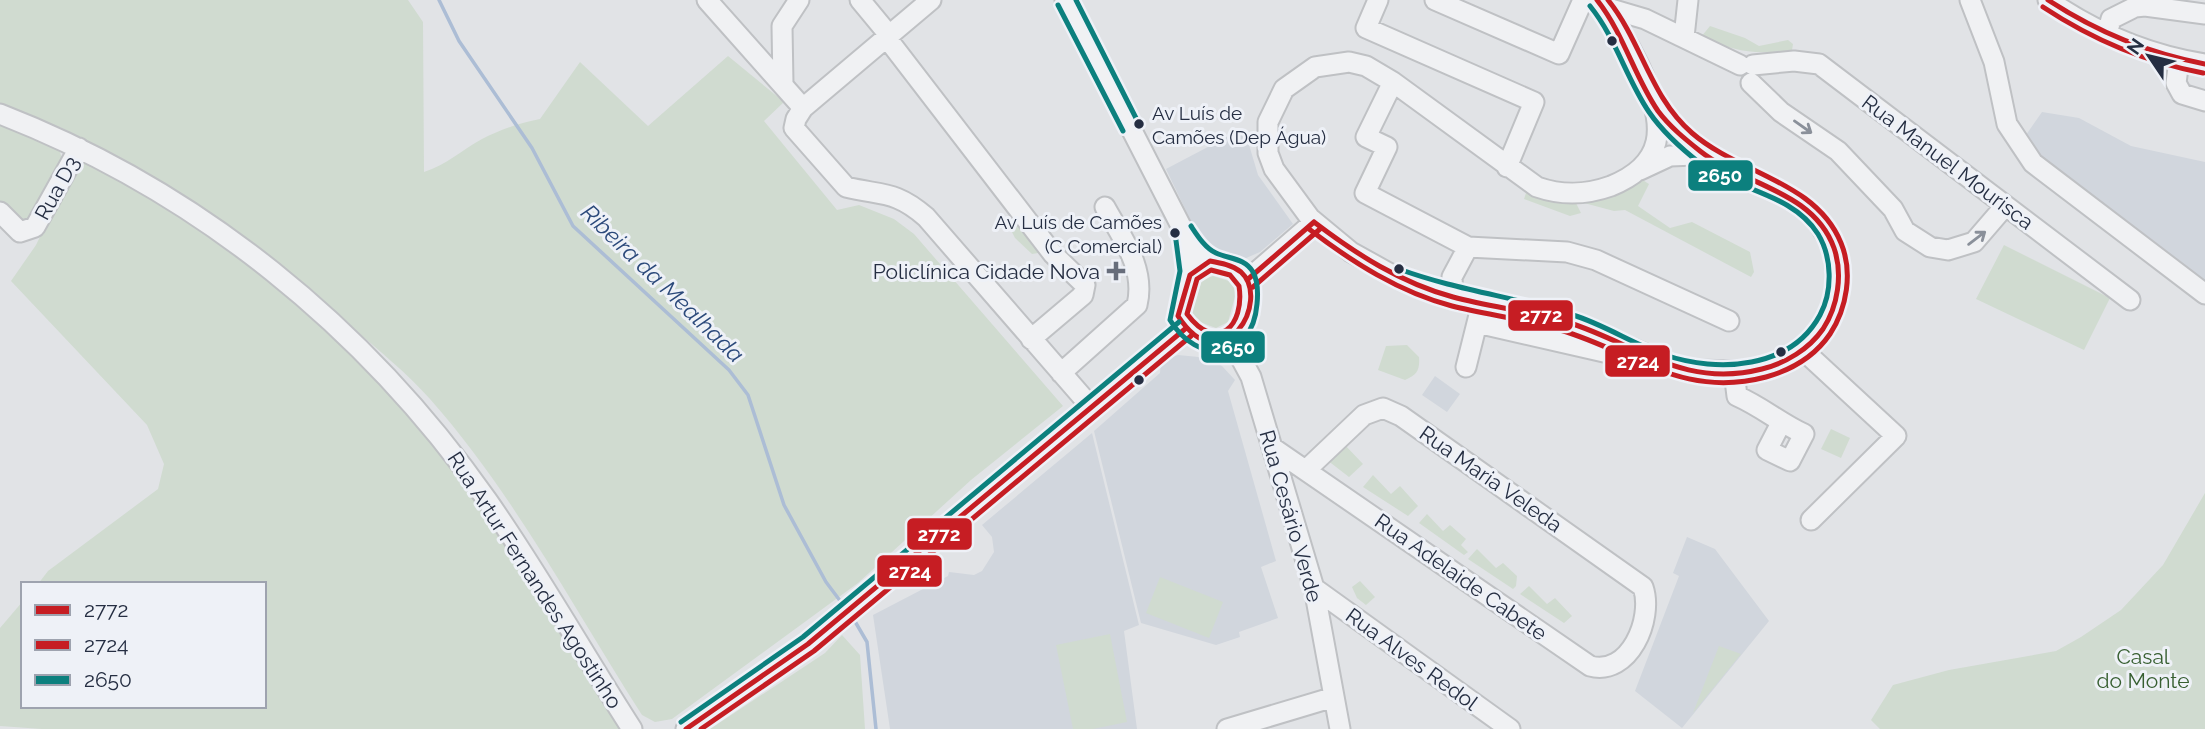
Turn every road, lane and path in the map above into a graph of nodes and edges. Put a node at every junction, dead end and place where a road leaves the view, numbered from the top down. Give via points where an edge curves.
1 (707, 0) edge
2 (799, 0) edge
3 (860, 0) edge
4 (931, 0) edge
5 (1065, 0) edge
6 (1378, 0) edge
7 (1435, 0) edge
8 (1583, 0) edge
9 (1688, 0) edge
10 (1970, 0) edge
11 (2048, 0) edge
12 (1600, 4) edge
13 (2205, 14) edge
14 (2107, 35) junction
15 (888, 36) junction
16 (1684, 37) junction
17 (2179, 60) junction
18 (2205, 64) edge
19 (1745, 72) junction
20 (1393, 82) junction
21 (783, 84) junction
22 (2205, 101) edge
23 (1653, 103) junction
24 (803, 108) junction
25 (0, 114) edge
26 (79, 148) junction
27 (1711, 159) junction
28 (1507, 167) junction
29 (1640, 170) junction
30 (2005, 206) junction
31 (1105, 207) dead end
32 (0, 212) edge
33 (1314, 222) junction
34 (1183, 230) junction
35 (1468, 247) junction
36 (1210, 261) junction
37 (1189, 271) junction
38 (1247, 280) junction
39 (2205, 294) edge
40 (1453, 297) junction
41 (2130, 300) dead end
42 (1482, 303) junction
43 (1730, 321) dead end
44 (1477, 323) junction
45 (1185, 329) junction
46 (1031, 339) junction
47 (1231, 340) junction
48 (1614, 341) junction
49 (1804, 351) junction
50 (1466, 367) dead end
51 (1734, 372) junction
52 (1061, 373) junction
53 (1092, 408) junction
54 (1781, 423) dead end
55 (1273, 448) junction
56 (1306, 470) junction
57 (1811, 520) dead end
58 (1314, 588) junction
59 (1639, 628) joint
60 (1334, 697) junction
61 (1235, 728) edge
62 (1341, 728) edge
63 (632, 729) edge
64 (686, 729) edge
65 (1510, 729) edge

1 - 21 street
2 - 21 street via 782,26
3 - 15 street
4 - 15 street
5 - 34 street
6 - 28 street via 1366,28 1534,102
7 - 8 street via 1559,54
9 - 16 street
10 - 39 street via 1994,62 2007,124 2033,163
11 - 14 street
12 - 16 street
12 - 23 street via 1629,45
13 - 14 street via 2135,7 2111,19
14 - 17 street
15 - 24 street
15 - 46 street via 1053,254 1085,285 1083,295
16 - 19 street
17 - 18 street
17 - 22 street via 2176,83 2182,94
19 - 30 street, Rua Manuel Mourisca via 1794,61 1819,64
19 -> 30 street via 1782,112 1838,151 1893,209 1905,231 1930,247 1948,250 1974,242
20 - 28 street
20 - 33 street via 1366,66 1333,62 1297,77 1274,105 1268,122 1268,153 1283,184
20 - 35 street via 1366,137 1387,147 1364,193
21 - 24 street
23 - 27 street
23 - 29 street via 1656,143
24 - 46 street via 794,128 846,187 887,192 911,204
25 - 26 street, Rua Artur Fernandes Agostinho
26 - 32 street, Rua D3 via 35,227 20,232
26 - 63 street, Rua Artur Fernandes Agostinho via 192,212 268,266 398,387 488,501
27 - 29 street via 1670,156
27 - 49 street via 1793,199 1825,228 1834,248 1837,294 1829,320
28 - 29 street via 1537,187 1568,194 1595,192
30 - 41 street, Rua Manuel Mourisca
31 - 52 street via 1136,263 1139,298
33 - 38 street
33 - 40 street via 1351,252 1385,271
34 - 36 street
34 - 37 street
35 - 40 street via 1452,277
35 - 43 street via 1567,252 1596,260
36 - 37 street
36 - 38 street via 1239,271
37 - 45 street via 1178,316
38 - 47 street via 1248,303 1240,332
40 - 42 street
42 - 44 street
42 - 48 street via 1568,322
44 - 48 street via 1604,352
44 - 50 street
45 - 47 street via 1210,341
45 - 53 street
46 - 52 street
47 - 55 street, Rua Cesário Verde via 1251,377
48 - 51 street via 1671,367
49 - 51 street via 1784,363
49 - 57 street via 1896,436
51 - 54 street via 1737,396 1767,410
52 - 53 street
53 - 64 street via 808,644
55 - 56 street, Rua Adelaide Cabete
55 - 58 street, Rua Cesário Verde
56 - 59 street, Rua Adelaide Cabete via 1590,666 1613,667 1623,660
56 - 59 street, Rua Maria Veleda via 1364,415 1383,408 1401,416 1630,575 1643,587 1647,599
58 - 60 street, Rua Cesário Verde
58 - 65 street, Rua Alves Redol
60 - 61 street
60 - 62 street, Rua Cesário Verde

